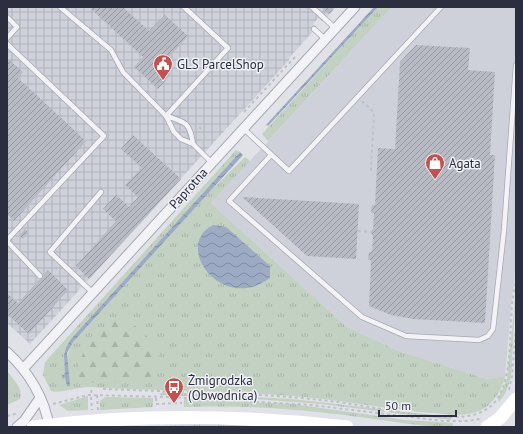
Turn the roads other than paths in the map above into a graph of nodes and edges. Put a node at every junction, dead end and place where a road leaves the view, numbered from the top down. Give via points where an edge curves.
1 (60, 7) edge
2 (184, 7) edge
3 (312, 7) edge
4 (355, 7) edge
5 (441, 7) edge
6 (7, 17) edge
7 (335, 28) junction
8 (314, 29) dead end
9 (7, 38) edge
10 (325, 39) junction
11 (7, 44) edge
12 (516, 65) edge
13 (166, 116) junction
14 (244, 129) junction
15 (193, 144) junction
16 (271, 155) junction
17 (212, 162) junction
18 (101, 192) dead end
19 (7, 241) edge
20 (40, 276) dead end
21 (93, 293) junction
22 (7, 352) edge
23 (23, 369) junction
24 (40, 398) junction
25 (511, 398) edge
26 (486, 422) edge
27 (49, 426) edge
28 (17, 427) edge
29 (33, 427) edge
30 (347, 427) edge

1 - 13 lane via 111,50 123,72
2 - 13 lane via 228,48
3 - 7 lane
4 - 7 street, Paprotna
5 - 16 lane via 289,171
6 - 9 lane via 17,27
7 - 10 street, Paprotna
8 - 10 lane
10 - 14 street, Paprotna
11 - 19 lane via 104,136
12 - 16 lane via 504,230 493,329 488,336 479,340 406,336 362,317 229,201
13 - 15 lane via 174,132 181,139
13 - 15 lane via 184,121 191,130
14 - 16 lane
14 - 17 street, Paprotna
15 - 17 lane
17 - 21 street, Paprotna
18 - 21 lane via 50,252
19 - 20 lane
21 - 23 street, Paprotna
22 - 23 street
23 - 24 street
24 - 27 street
24 - 28 street
25 - 26 main road via 500,418
27 - 29 main road
27 - 30 main road via 98,421 214,417 288,420

